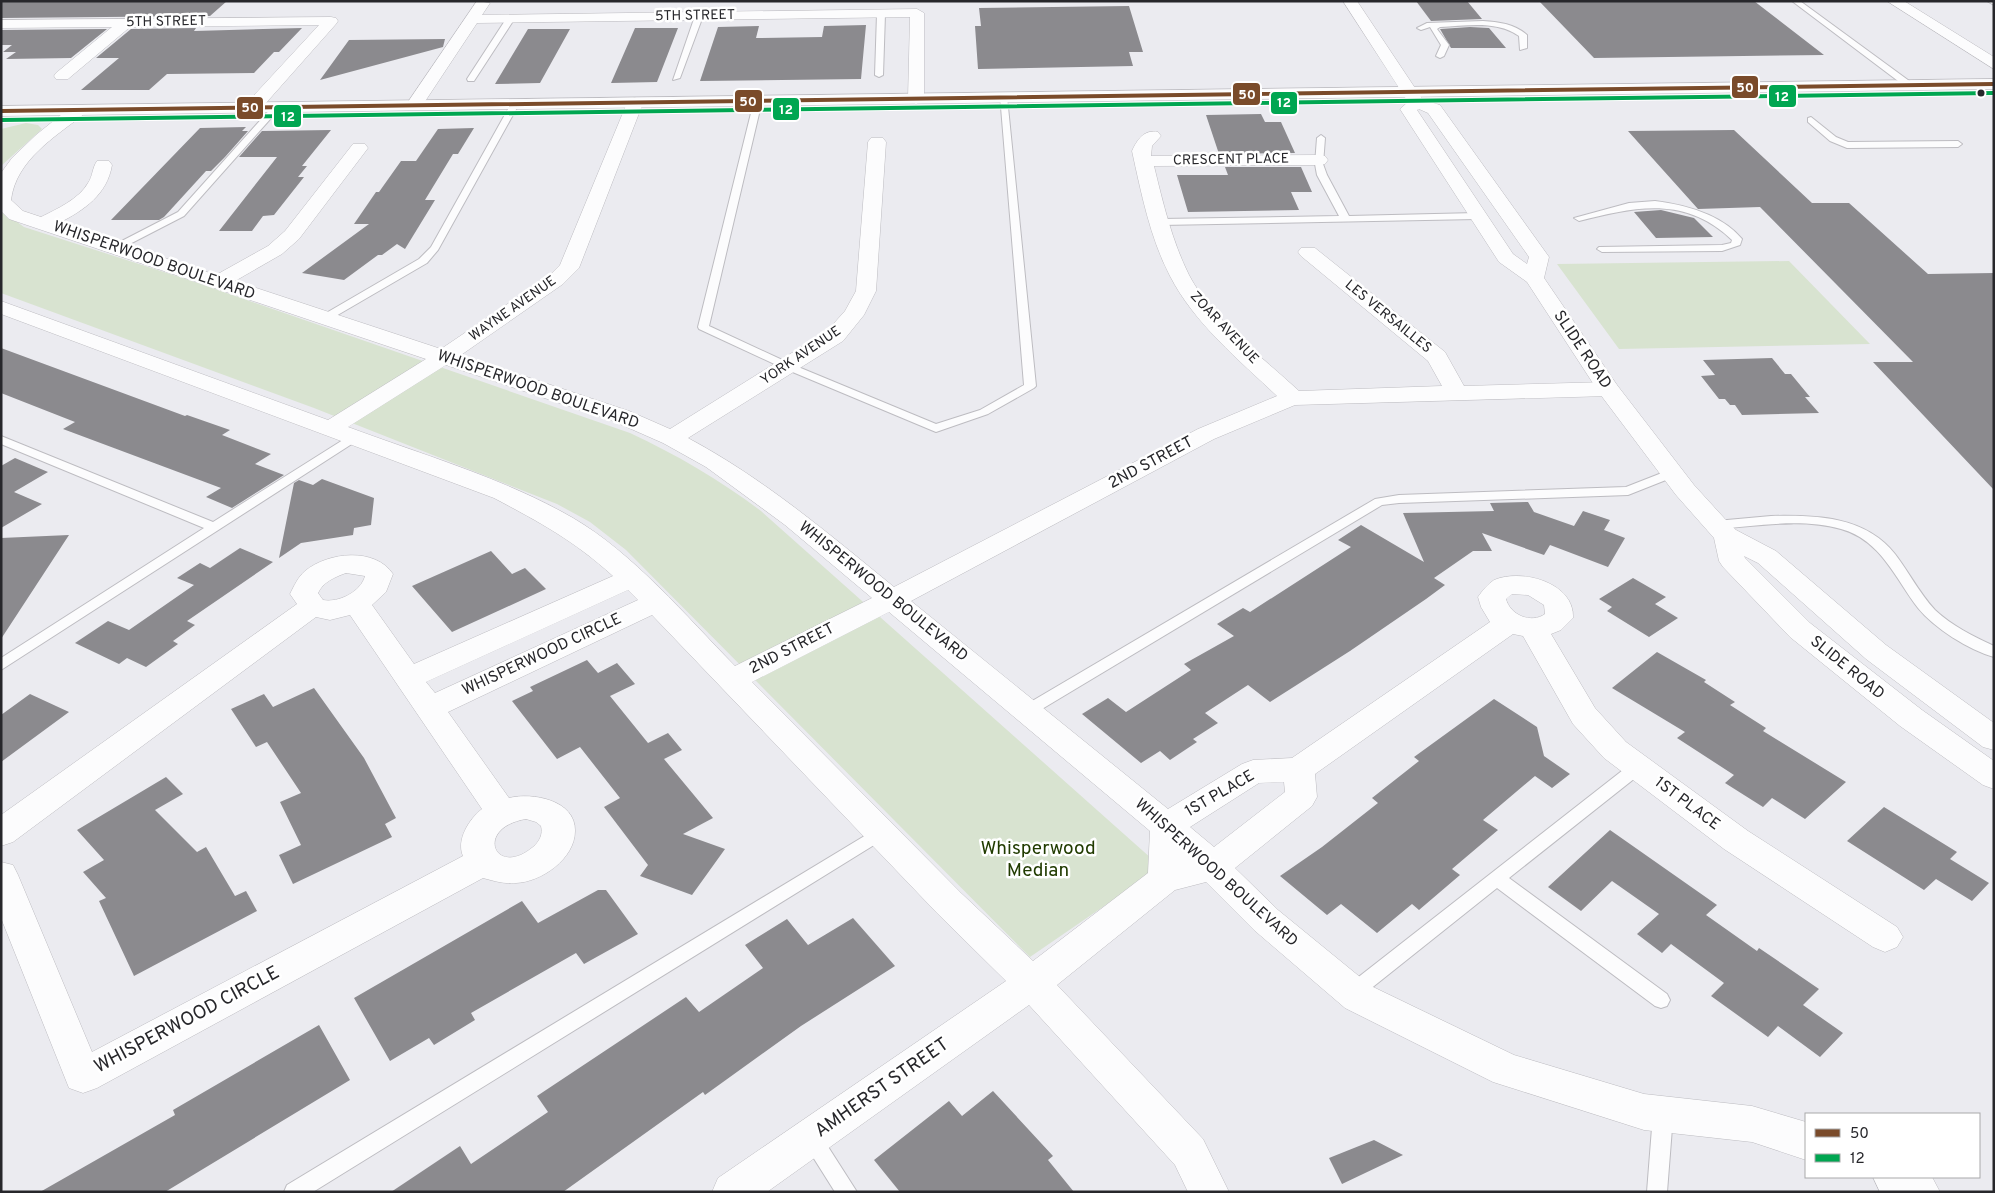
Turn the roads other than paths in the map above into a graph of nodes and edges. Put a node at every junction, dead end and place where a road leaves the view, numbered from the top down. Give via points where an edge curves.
1 (484, 1) edge
2 (1350, 1) edge
3 (1795, 1) edge
4 (1894, 1) edge
5 (1990, 1) edge
6 (1994, 3) edge
7 (881, 14) junction
8 (699, 16) junction
9 (511, 18) junction
10 (473, 19) junction
11 (126, 23) junction
12 (1, 24) edge
13 (1438, 25) junction
14 (1421, 28) dead end
15 (1523, 48) dead end
16 (1440, 56) dead end
17 (1994, 64) edge
18 (879, 75) dead end
19 (62, 76) dead end
20 (676, 78) dead end
21 (471, 79) dead end
22 (1994, 84) edge
23 (1909, 85) junction
24 (1003, 97) junction
25 (916, 98) junction
26 (1413, 98) junction
27 (758, 100) junction
28 (636, 102) junction
29 (515, 104) junction
30 (414, 105) junction
31 (277, 107) junction
32 (252, 108) junction
33 (78, 110) junction
34 (4, 113) edge
35 (1811, 120) dead end
36 (1152, 136) dead end
37 (1321, 138) dead end
38 (876, 142) dead end
39 (1958, 144) dead end
40 (359, 148) dead end
41 (1319, 160) junction
42 (1143, 161) junction
43 (103, 165) dead end
44 (1477, 216) junction
45 (8, 217) edge
46 (1346, 218) junction
47 (1579, 218) dead end
48 (1161, 222) junction
49 (42, 223) junction
50 (117, 247) junction
51 (1602, 250) dead end
52 (1308, 252) dead end
53 (1534, 278) junction
54 (216, 283) junction
55 (1, 307) edge
56 (325, 318) junction
57 (444, 358) junction
58 (788, 366) junction
59 (1608, 389) junction
60 (1456, 392) junction
61 (1293, 398) junction
62 (343, 432) junction
63 (671, 438) junction
64 (1, 440) edge
65 (1672, 473) junction
66 (214, 527) junction
67 (1721, 530) junction
68 (632, 578) junction
69 (892, 598) junction
70 (656, 602) junction
71 (356, 604) junction
72 (312, 606) junction
73 (1994, 652) edge
74 (1, 665) edge
75 (408, 678) junction
76 (733, 679) junction
77 (429, 708) junction
78 (1027, 711) junction
79 (1994, 739) edge
80 (1638, 768) junction
81 (1299, 769) junction
82 (1994, 777) edge
83 (502, 814) junction
84 (1166, 826) junction
85 (881, 832) junction
86 (1, 833) edge
87 (482, 862) junction
88 (1212, 867) junction
89 (1, 875) edge
90 (1166, 879) junction
91 (1497, 879) junction
92 (1885, 937) dead end
93 (1032, 984) junction
94 (1352, 992) junction
95 (1661, 1000) dead end
96 (1663, 1113) junction
97 (811, 1137) junction
98 (1805, 1141) edge
99 (1895, 1178) edge
100 (294, 1192) edge
101 (732, 1192) edge
102 (847, 1192) edge
103 (1210, 1192) edge
104 (1657, 1192) edge
105 (1920, 1192) edge

1 - 10 street
2 - 26 street
3 - 23 lane
4 - 17 street
5 - 6 lane
7 - 8 street, 5TH STREET
7 - 18 lane
7 - 25 street, 5TH STREET via 917,13
8 - 9 street, 5TH STREET
8 - 20 lane
9 - 10 street, 5TH STREET
9 - 21 lane
10 - 30 street
11 - 12 street, 5TH STREET
11 - 19 street
11 - 32 street, 5TH STREET via 331,21
13 - 14 lane
13 - 15 lane via 1512,28 1524,35
13 - 16 lane via 1433,28 1445,45
22 - 23 street
23 - 26 street
24 - 25 street
24 - 26 street
24 - 58 lane via 1030,386 984,412 936,428
25 - 27 street
26 - 44 street, SLIDE ROAD via 1408,110
26 - 53 street via 1434,108 1539,257
27 - 28 street
27 - 58 lane via 703,327
28 - 29 street
28 - 57 street, WAYNE AVENUE via 569,268
29 - 30 street
29 - 56 lane via 435,248 423,261
30 - 31 street
31 - 32 street
31 - 50 lane via 181,214
32 - 33 street
33 - 34 street
33 - 45 street, WHISPERWOOD BOULEVARD via 14,165 6,177 1,190
35 - 39 lane via 1833,138 1847,144
36 - 42 street via 1141,152
37 - 41 lane
38 - 58 street, YORK AVENUE via 866,291 861,304 835,336
40 - 54 street via 292,235 275,250
41 - 42 street, CRESCENT PLACE
41 - 46 lane via 1322,175
42 - 48 street, ZOAR AVENUE
43 - 49 street via 97,185 74,208
44 - 46 lane
44 - 53 street, SLIDE ROAD via 1506,258
45 - 49 street, WHISPERWOOD BOULEVARD
46 - 48 lane
47 - 51 lane via 1629,206 1663,205 1720,223 1737,239 1735,245 1722,248
48 - 61 street, ZOAR AVENUE via 1173,263 1188,289
49 - 50 street, WHISPERWOOD BOULEVARD
50 - 54 street, WHISPERWOOD BOULEVARD
52 - 60 street, LES VERSAILLES via 1437,357
53 - 59 street, SLIDE ROAD
54 - 56 street, WHISPERWOOD BOULEVARD
55 - 62 street
56 - 57 street, WHISPERWOOD BOULEVARD
57 - 62 street, WAYNE AVENUE
57 - 63 street, WHISPERWOOD BOULEVARD via 621,416
58 - 63 street, YORK AVENUE
59 - 60 street, 2ND STREET
59 - 65 street, SLIDE ROAD
60 - 61 street, 2ND STREET
61 - 69 street, 2ND STREET via 1266,406 1206,434
62 - 66 lane
62 - 68 street via 503,493 597,546
63 - 69 street, WHISPERWOOD BOULEVARD via 715,462
64 - 66 lane
65 - 67 street, SLIDE ROAD
65 - 78 lane via 1628,492 1379,502
66 - 74 lane
67 - 73 lane via 1805,520 1834,523 1863,533 1881,545 1940,622
67 - 79 street, SLIDE ROAD via 1766,558 1876,652
67 - 82 street, SLIDE ROAD via 1732,561 1800,630 1903,712
68 - 70 street
68 - 75 street, WHISPERWOOD CIRCLE
69 - 76 street, 2ND STREET
69 - 78 street, WHISPERWOOD BOULEVARD
70 - 76 street
70 - 77 street, WHISPERWOOD CIRCLE
71 - 72 street via 332,610
71 - 72 street via 374,591 379,576 375,570 357,564 333,567 312,579 304,594
71 - 75 street
72 - 86 street
75 - 77 street
76 - 85 street
77 - 83 street
78 - 84 street, WHISPERWOOD BOULEVARD
80 - 81 street, 1ST PLACE via 1615,750 1584,716 1522,625
80 - 91 lane
80 - 92 street, 1ST PLACE via 1736,840
81 - 84 street, 1ST PLACE via 1253,772
81 - 88 street via 1301,797
83 - 87 street via 488,822 480,832 476,843
83 - 87 street via 513,809 538,808 549,812 560,828 559,838 554,848 533,865 504,871
84 - 88 street, WHISPERWOOD BOULEVARD
84 - 90 street, 1ST PLACE
85 - 93 street
85 - 100 lane
87 - 89 street, WHISPERWOOD CIRCLE via 83,1076
88 - 90 street
88 - 94 street, WHISPERWOOD BOULEVARD via 1266,920
90 - 93 street
91 - 94 lane
91 - 95 lane
93 - 97 street, AMHERST STREET
93 - 103 street via 1189,1152
94 - 96 street, WHISPERWOOD BOULEVARD via 1506,1070 1644,1112
96 - 98 street, WHISPERWOOD BOULEVARD via 1752,1124
96 - 104 lane
97 - 101 street, AMHERST STREET
97 - 102 lane
99 - 105 street

